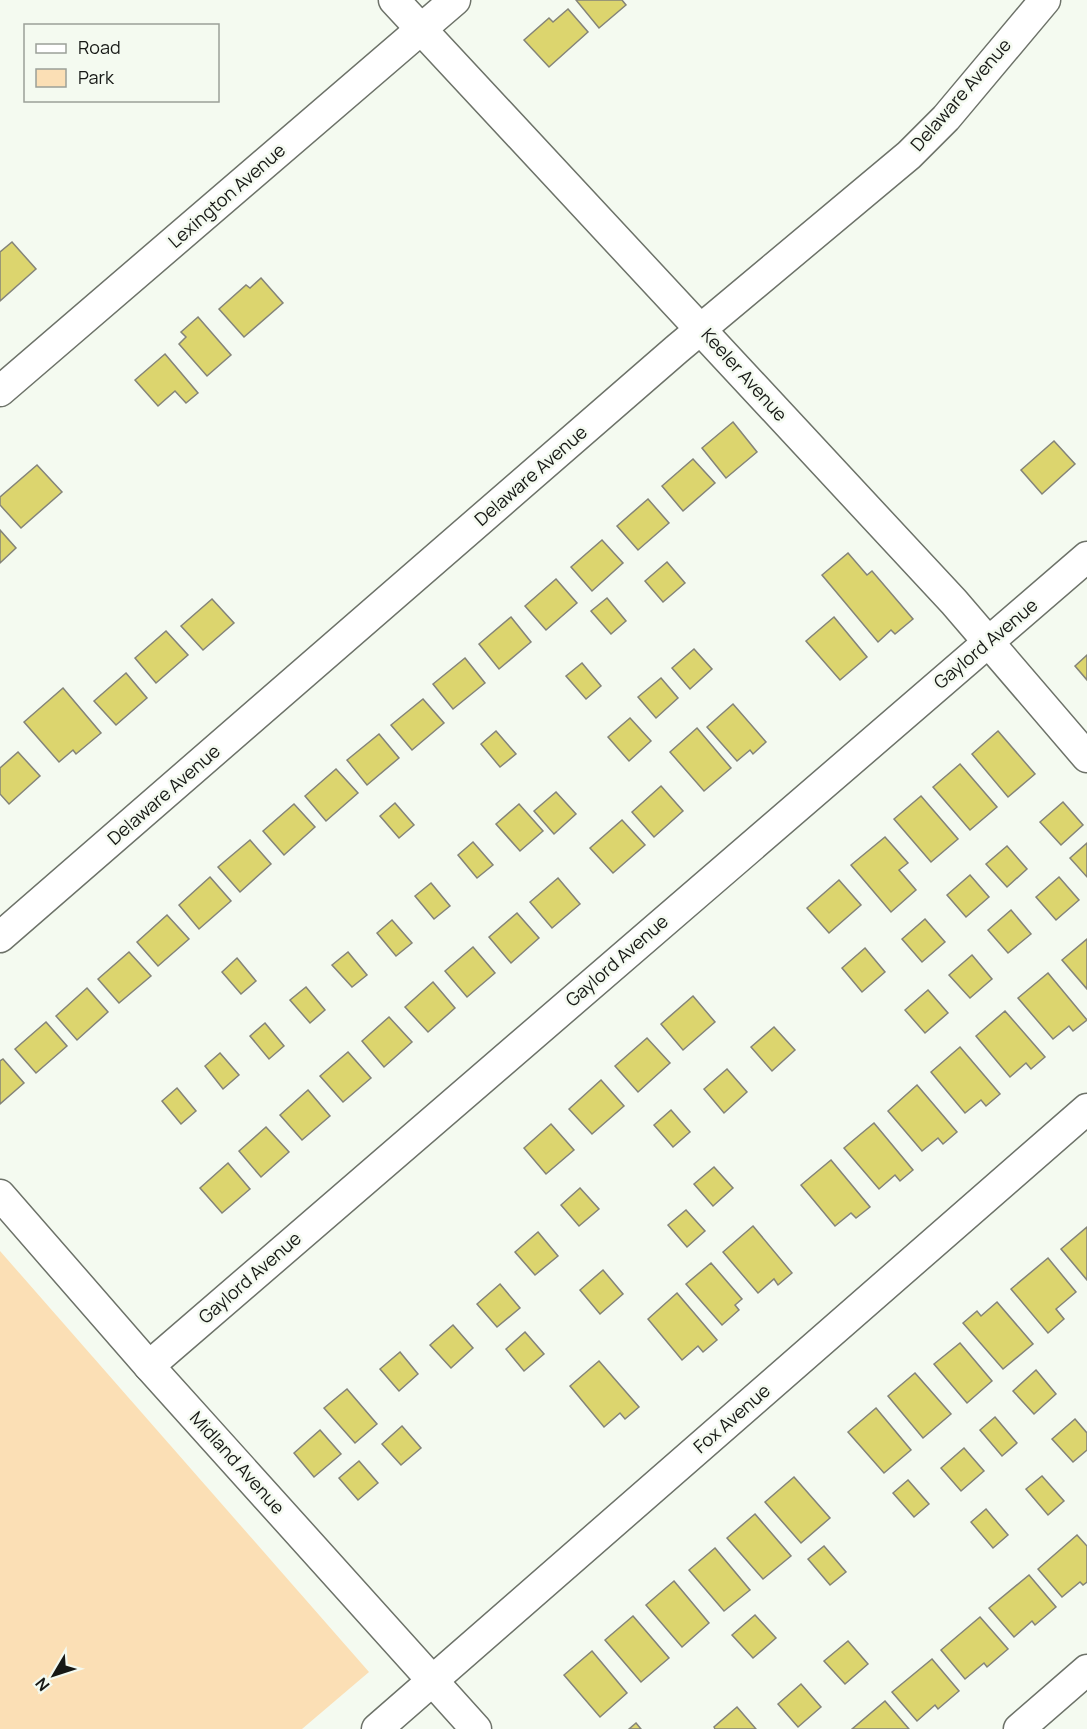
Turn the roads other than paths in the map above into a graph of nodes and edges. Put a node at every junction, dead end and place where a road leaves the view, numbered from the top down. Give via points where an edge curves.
1 (394, 0) edge
2 (454, 0) edge
3 (1045, 0) edge
4 (421, 29) junction
5 (702, 328) junction
6 (0, 391) edge
7 (1087, 557) edge
8 (988, 643) junction
9 (1087, 757) edge
10 (0, 937) edge
11 (1087, 1109) edge
12 (0, 1195) edge
13 (149, 1366) junction
14 (1087, 1670) edge
15 (433, 1681) junction
16 (377, 1729) edge
17 (476, 1729) edge
18 (1019, 1729) edge

1 - 4 street, Keeler Avenue
2 - 4 street, Lexington Avenue
3 - 5 street, Delaware Avenue via 946,118 909,155
4 - 5 street, Keeler Avenue
4 - 6 street, Lexington Avenue
5 - 8 street, Keeler Avenue
5 - 10 street, Delaware Avenue
7 - 8 street, Gaylord Avenue
8 - 9 street, Keeler Avenue
8 - 13 street, Gaylord Avenue
11 - 15 street, Fox Avenue
12 - 13 street, Midland Avenue
13 - 15 street, Midland Avenue
14 - 18 street
15 - 16 street, Fox Avenue
15 - 17 street, Midland Avenue

